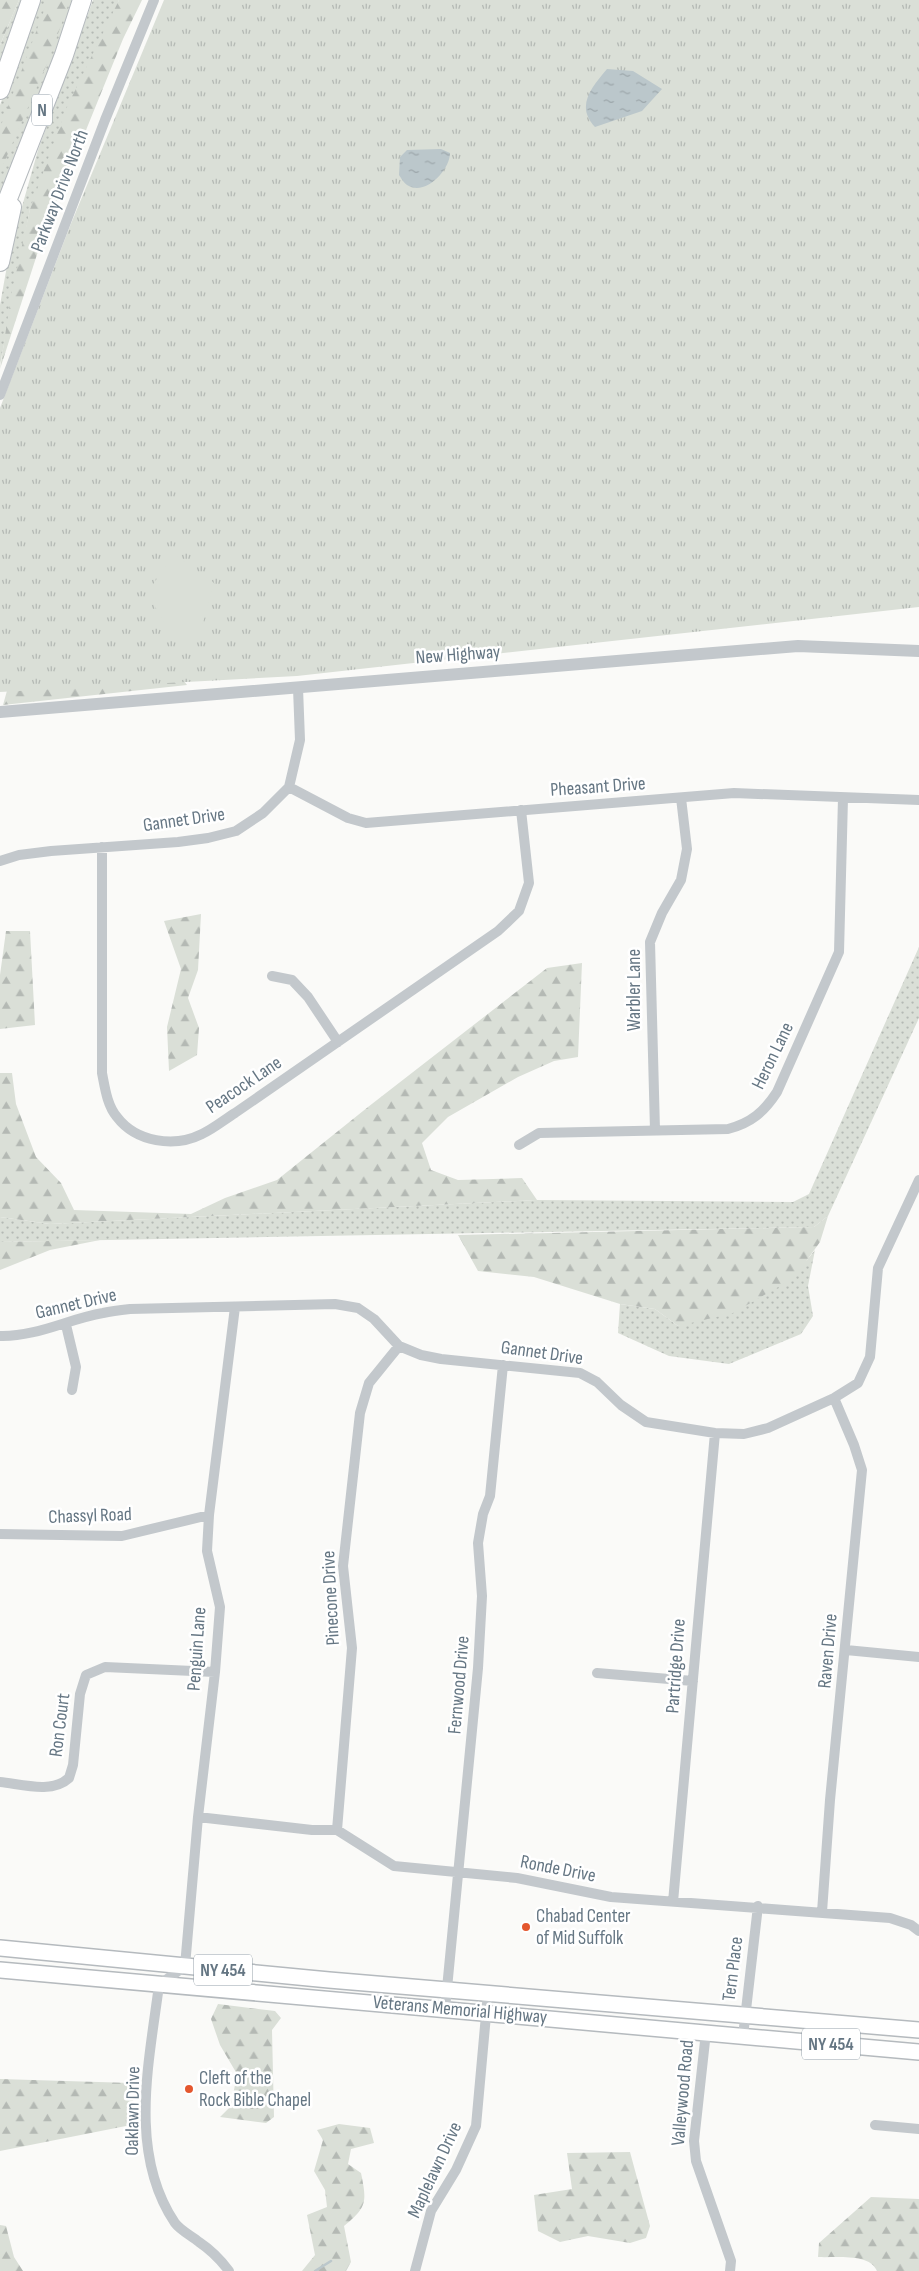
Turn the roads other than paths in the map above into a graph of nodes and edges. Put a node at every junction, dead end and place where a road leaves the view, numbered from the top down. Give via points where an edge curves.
1 (31, 0) edge
2 (82, 0) edge
3 (154, 0) edge
4 (0, 90) edge
5 (20, 168) junction
6 (0, 219) edge
7 (0, 262) edge
8 (0, 395) edge
9 (919, 650) edge
10 (298, 688) junction
11 (0, 712) edge
12 (289, 787) junction
13 (680, 798) junction
14 (842, 798) junction
15 (919, 800) edge
16 (521, 810) junction
17 (102, 847) junction
18 (0, 861) edge
19 (272, 976) dead end
20 (338, 1042) junction
21 (655, 1130) junction
22 (519, 1145) dead end
23 (919, 1180) edge
24 (235, 1307) junction
25 (66, 1325) junction
26 (0, 1336) edge
27 (398, 1346) junction
28 (503, 1365) junction
29 (72, 1390) dead end
30 (834, 1398) junction
31 (715, 1433) junction
32 (209, 1515) junction
33 (0, 1534) edge
34 (846, 1650) junction
35 (919, 1658) edge
36 (215, 1672) junction
37 (596, 1673) dead end
38 (693, 1681) junction
39 (0, 1782) edge
40 (198, 1817) junction
41 (336, 1830) junction
42 (460, 1872) junction
43 (673, 1902) junction
44 (758, 1906) junction
45 (822, 1912) junction
46 (919, 1931) edge
47 (0, 1948) edge
48 (185, 1966) junction
49 (0, 1970) edge
50 (159, 1985) junction
51 (446, 1990) junction
52 (488, 1994) junction
53 (445, 2008) junction
54 (487, 2013) junction
55 (746, 2014) junction
56 (919, 2030) edge
57 (706, 2032) junction
58 (743, 2036) junction
59 (919, 2052) edge
60 (876, 2125) dead end
61 (919, 2130) edge
62 (229, 2271) edge
63 (415, 2271) edge
64 (730, 2271) edge

1 - 4 highway
2 - 5 highway, N
3 - 8 street, Parkway Drive North
5 - 6 highway, N
5 - 7 highway
9 - 10 street, New Highway via 798,646
10 - 11 street, New Highway
10 - 12 street via 300,740
12 - 16 street, Pheasant Drive via 348,818 366,822
12 - 17 street, Gannet Drive via 263,813 236,831 193,840
13 - 14 street, Pheasant Drive via 734,793
13 - 16 street, Pheasant Drive
13 - 21 street, Warbler Lane via 687,850 681,880 650,942
14 - 15 street, Pheasant Drive
14 - 21 street, Heron Lane via 839,952 777,1092 765,1110 744,1125 728,1129
16 - 20 street, Peacock Lane via 529,883 519,912 498,931
17 - 18 street, Gannet Drive via 19,855
17 - 20 street, Peacock Lane via 102,1073 106,1095 116,1116 132,1132 153,1140 183,1140 202,1134
19 - 20 street via 292,980 308,997
21 - 22 street, Heron Lane via 539,1133
23 - 30 street, Gannet Drive via 878,1268 870,1357 858,1382
24 - 25 street, Gannet Drive via 130,1309 102,1313
24 - 27 street, Gannet Drive via 335,1304 358,1308 374,1319
24 - 32 street, Penguin Lane
25 - 26 street, Gannet Drive via 14,1337
25 - 29 street via 76,1367
27 - 28 street, Gannet Drive via 441,1359
27 - 41 street, Pinecone Drive via 369,1383 360,1413 343,1566 352,1648
28 - 31 street, Gannet Drive via 580,1373 597,1382 621,1405 646,1422
28 - 42 street, Fernwood Drive via 490,1496 478,1543 482,1596
30 - 31 street, Gannet Drive via 768,1428 744,1434
30 - 34 street, Raven Drive via 862,1470
31 - 38 street, Partridge Drive
32 - 33 street, Chassyl Road via 122,1536
32 - 36 street, Penguin Lane via 207,1551 220,1607
34 - 35 street
34 - 45 street, Raven Drive
36 - 39 street, Ron Court via 105,1667 86,1674 80,1694 69,1778 47,1787
36 - 40 street, Penguin Lane
37 - 38 street
38 - 43 street, Partridge Drive
40 - 41 street
40 - 48 street, Penguin Lane
41 - 42 street, Ronde Drive via 394,1866
42 - 43 street, Ronde Drive via 517,1878 611,1897
42 - 51 street, Fernwood Drive
43 - 44 street, Ronde Drive
44 - 45 street, Ronde Drive
44 - 55 street, Tern Place
45 - 46 street, Ronde Drive via 890,1918
47 - 48 main road, Veterans Memorial Highway / NY 454
48 - 50 street
48 - 51 main road, Veterans Memorial Highway / NY 454
49 - 50 main road, Veterans Memorial Highway / NY 454
50 - 53 main road, Veterans Memorial Highway / NY 454
50 - 62 street, Oaklawn Drive via 146,2092 149,2164 176,2225 219,2258
51 - 52 main road, Veterans Memorial Highway / NY 454
51 - 53 street, Fernwood Drive
52 - 54 street, Maplelawn Drive
52 - 55 main road, Veterans Memorial Highway / NY 454
53 - 54 main road, Veterans Memorial Highway / NY 454
54 - 57 main road, Veterans Memorial Highway / NY 454
54 - 63 street, Maplelawn Drive via 476,2126 456,2170 431,2211
55 - 56 main road, Veterans Memorial Highway / NY 454
55 - 58 street, Tern Place
57 - 58 main road, Veterans Memorial Highway / NY 454
57 - 64 street, Valleywood Road via 694,2141 696,2160 731,2261
58 - 59 main road, Veterans Memorial Highway / NY 454
60 - 61 street

